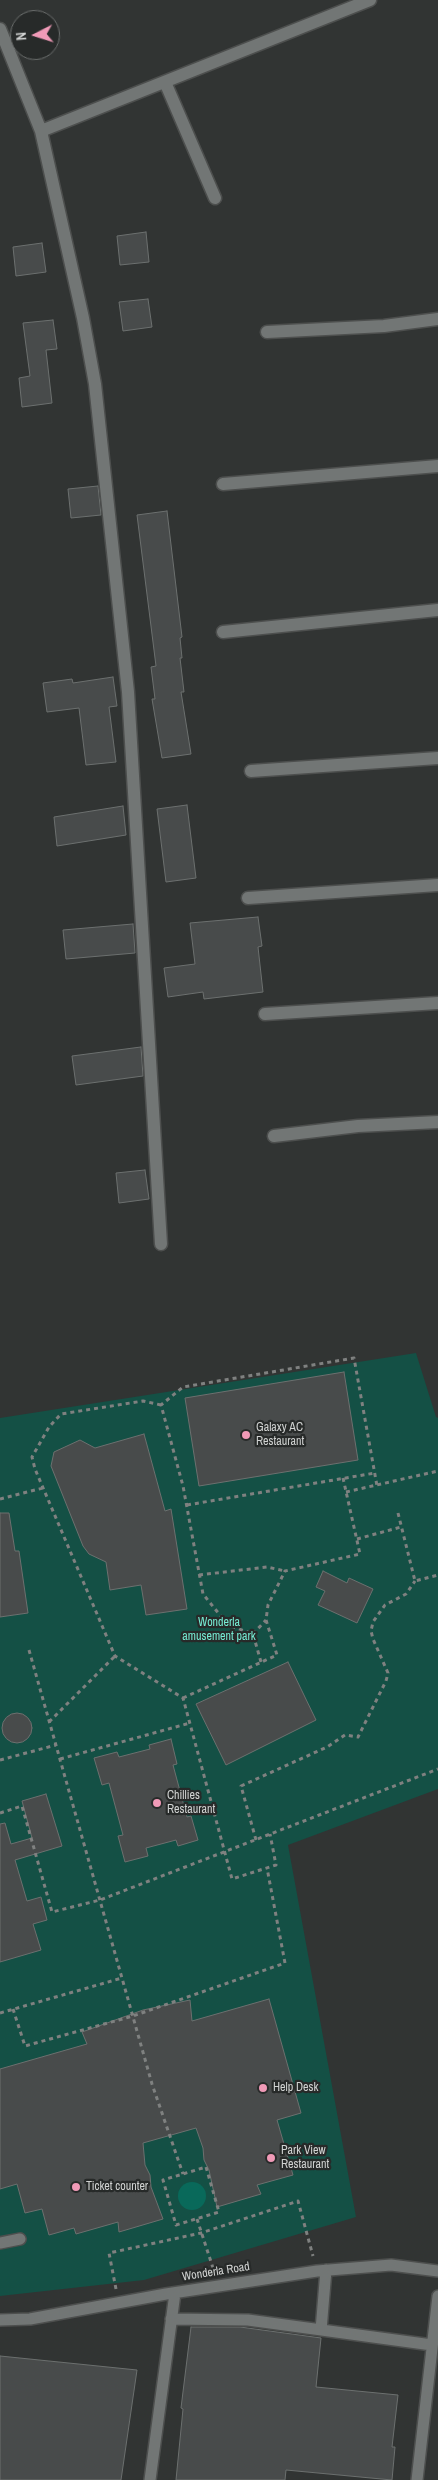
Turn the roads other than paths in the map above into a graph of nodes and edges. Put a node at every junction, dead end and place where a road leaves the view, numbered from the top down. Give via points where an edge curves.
1 (370, 0) edge
2 (0, 29) edge
3 (165, 82) junction
4 (41, 131) junction
5 (215, 198) dead end
6 (438, 319) edge
7 (267, 332) dead end
8 (438, 466) edge
9 (223, 484) dead end
10 (438, 610) edge
11 (223, 632) dead end
12 (438, 758) edge
13 (251, 772) dead end
14 (438, 885) edge
15 (248, 898) dead end
16 (438, 1003) edge
17 (265, 1014) dead end
18 (438, 1122) edge
19 (274, 1136) dead end
20 (160, 1244) dead end
21 (20, 2239) dead end
22 (0, 2243) edge
23 (321, 2271) junction
24 (438, 2271) edge
25 (175, 2292) junction
26 (438, 2296) edge
27 (171, 2319) junction
28 (0, 2320) edge
29 (321, 2330) junction
30 (432, 2345) junction
31 (150, 2480) edge
32 (417, 2480) edge

1 - 3 street
2 - 4 street
3 - 4 street
3 - 5 street
4 - 20 street via 91,365 128,692
6 - 7 street via 384,326
8 - 9 street
10 - 11 street
12 - 13 street
14 - 15 street
16 - 17 street
18 - 19 street via 358,1126
21 - 22 lane
23 - 24 lane, Wonderla Road via 391,2265
23 - 25 lane, Wonderla Road
23 - 29 lane
25 - 27 lane
25 - 28 lane, Wonderla Road via 30,2319
26 - 30 lane
27 - 29 lane via 248,2320
27 - 31 lane
29 - 30 lane
30 - 32 lane

